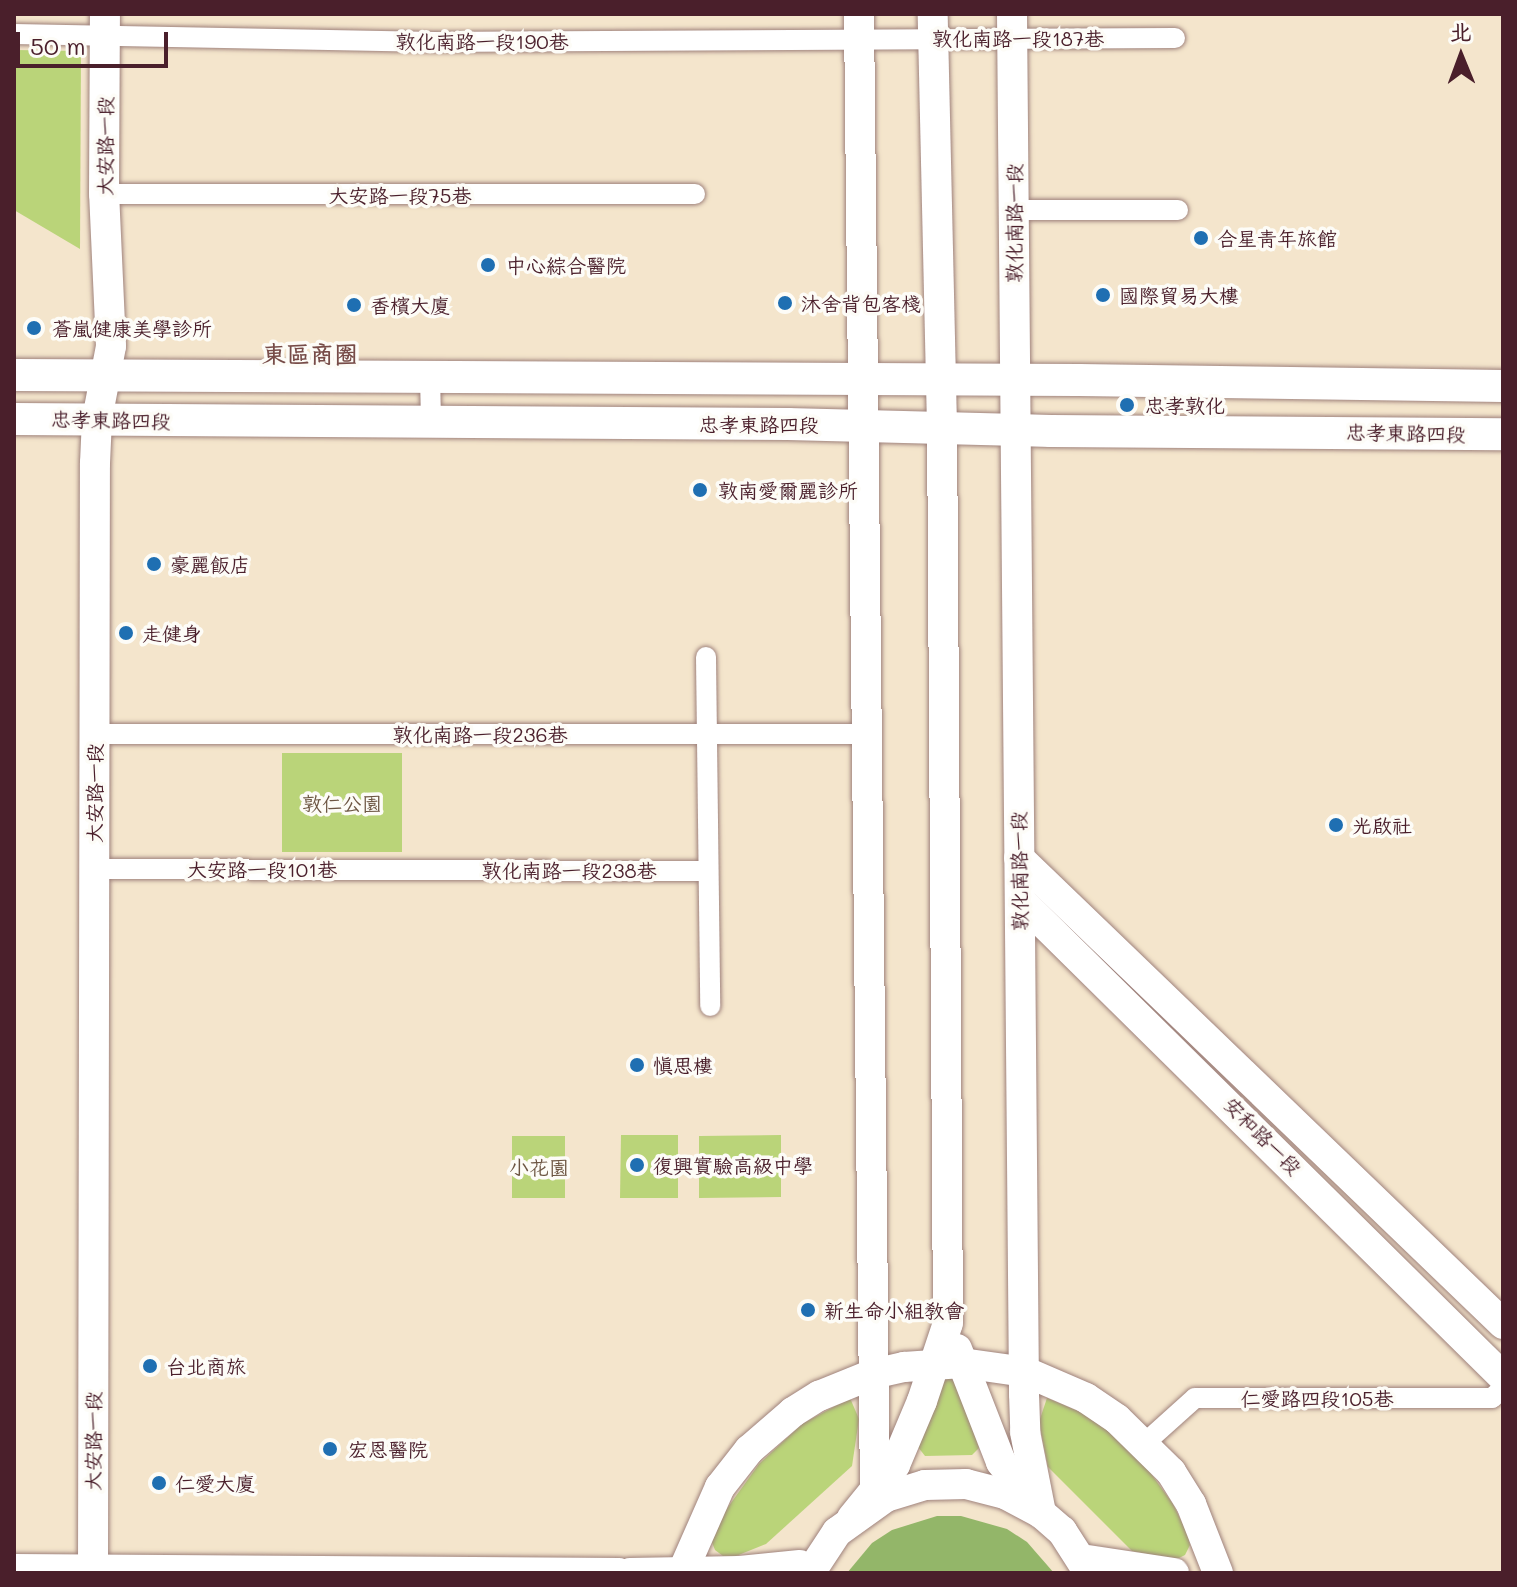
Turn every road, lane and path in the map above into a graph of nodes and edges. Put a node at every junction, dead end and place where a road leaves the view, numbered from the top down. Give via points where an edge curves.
1 (105, 24) edge
2 (860, 26) edge
3 (934, 26) edge
4 (1012, 26) edge
5 (14, 34) edge
6 (1175, 38) dead end
7 (104, 194) junction
8 (695, 194) dead end
9 (1016, 210) junction
10 (1178, 210) dead end
11 (14, 375) edge
12 (108, 375) junction
13 (430, 376) junction
14 (862, 378) junction
15 (941, 379) junction
16 (1014, 381) junction
17 (1503, 386) edge
18 (14, 419) edge
19 (97, 419) junction
20 (431, 421) junction
21 (862, 425) junction
22 (942, 426) junction
23 (1014, 429) junction
24 (1503, 434) edge
25 (706, 657) dead end
26 (94, 734) junction
27 (707, 734) junction
28 (866, 734) junction
29 (1019, 858) junction
30 (95, 869) junction
31 (430, 869) joint
32 (708, 871) junction
33 (1020, 900) junction
34 (710, 1006) dead end
35 (1503, 1324) edge
36 (948, 1363) junction
37 (1026, 1372) junction
38 (873, 1374) junction
39 (1503, 1377) edge
40 (1503, 1388) edge
41 (1145, 1443) junction
42 (875, 1486) junction
43 (1041, 1513) junction
44 (852, 1518) junction
45 (1090, 1565) edge
46 (14, 1569) edge
47 (800, 1570) edge
48 (93, 1571) edge
49 (619, 1573) edge
50 (630, 1573) edge
51 (682, 1573) edge
52 (1174, 1573) edge
53 (1218, 1573) edge

1 - 2 street, 敦化南路一段190巷 via 434,42
1 - 5 street, 敦化南路一段190巷
1 - 7 main road, 大安路一段
2 - 3 street, 敦化南路一段187巷
2 - 14 main road
3 - 4 street, 敦化南路一段187巷
3 - 15 main road
4 - 6 street, 敦化南路一段187巷
4 - 9 main road, 敦化南路一段
7 - 8 street, 大安路一段75巷
7 - 12 main road, 大安路一段 via 110,277
9 - 10 street
9 - 16 main road, 敦化南路一段
11 - 12 main road
12 - 13 main road
12 - 19 main road, 大安路一段
13 - 14 main road
13 - 20 street
14 - 15 main road
14 - 21 main road
15 - 16 main road
15 - 22 main road
16 - 17 main road
16 - 23 main road, 敦化南路一段
18 - 19 main road, 忠孝東路四段
19 - 20 main road, 忠孝東路四段
19 - 26 main road, 大安路一段
20 - 21 main road, 忠孝東路四段
21 - 22 main road, 忠孝東路四段
21 - 28 main road
22 - 23 main road, 忠孝東路四段
22 - 36 main road
23 - 24 main road, 忠孝東路四段
23 - 29 main road, 敦化南路一段
25 - 27 street
26 - 27 street, 敦化南路一段236巷
26 - 30 main road, 大安路一段
27 - 28 street, 敦化南路一段236巷
27 - 32 street
28 - 38 main road
29 - 33 main road, 敦化南路一段
29 - 35 main road, 安和路一段
30 - 31 street, 大安路一段101巷
30 - 48 main road, 大安路一段
31 - 32 street, 敦化南路一段238巷
32 - 34 street
33 - 37 main road, 敦化南路一段
33 - 39 main road, 安和路一段
36 - 37 main road
36 - 38 main road
36 - 42 main road via 895,1465
36 - 43 main road via 1001,1462
37 - 41 main road via 1086,1398
37 - 43 main road, 敦化南路一段 via 1025,1432
38 - 42 main road
38 - 51 main road via 819,1396 749,1450 720,1487
40 - 41 street, 仁愛路四段105巷 via 1492,1398 1195,1398
41 - 53 main road via 1191,1504
42 - 44 main road
43 - 44 main road via 1005,1494 966,1484 925,1485 886,1497
43 - 45 main road
44 - 47 main road
45 - 52 main road
46 - 48 main road
47 - 51 main road
48 - 49 main road
50 - 51 main road

